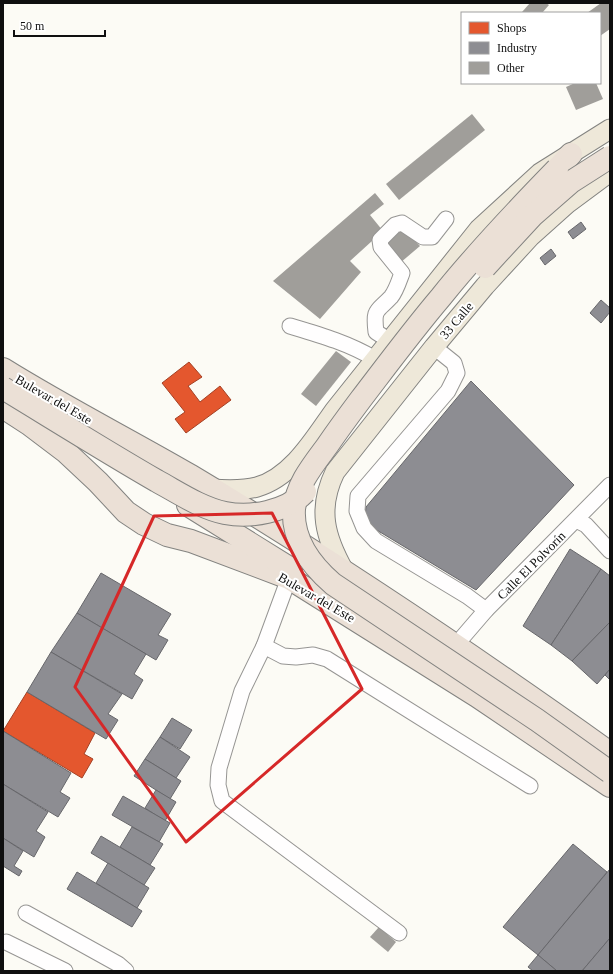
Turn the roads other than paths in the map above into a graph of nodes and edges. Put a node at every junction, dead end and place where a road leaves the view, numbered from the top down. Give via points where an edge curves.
1 (610, 129) edge
2 (610, 157) edge
3 (564, 162) junction
4 (610, 172) edge
5 (446, 219) dead end
6 (290, 326) dead end
7 (390, 341) junction
8 (434, 347) junction
9 (375, 359) junction
10 (3, 369) edge
11 (3, 388) edge
12 (3, 407) edge
13 (313, 440) junction
14 (342, 463) junction
15 (189, 475) junction
16 (610, 485) edge
17 (211, 488) junction
18 (576, 520) junction
19 (610, 550) edge
20 (344, 571) junction
21 (289, 578) junction
22 (337, 608) junction
23 (486, 610) junction
24 (264, 646) junction
25 (455, 646) junction
26 (610, 752) edge
27 (610, 772) edge
28 (530, 786) dead end
29 (610, 786) edge
30 (26, 913) dead end
31 (399, 933) dead end
32 (6, 942) dead end
33 (65, 971) edge
34 (126, 971) edge

1 - 3 main road
2 - 11 highway, bridge via 571,182 532,216 461,294 313,484 302,496 278,508 252,515 225,513 203,506 141,472
3 - 7 main road via 540,173 479,229
3 - 27 highway, bridge via 505,222 441,296 347,418 307,474 297,494 294,521 297,537 305,554 333,584
4 - 8 main road, 33 Calle via 568,203 530,237
5 - 7 street via 432,237 424,237 402,223 395,225 380,240 381,247 402,273 392,296 377,309 376,332
6 - 9 street via 334,339
7 - 9 main road
8 - 14 main road, 33 Calle
8 - 23 street via 454,363 457,373 448,391 358,496 357,512 364,528 376,541
9 - 13 main road
10 - 15 highway, Bulevar del Este
12 - 21 highway, Bulevar del Este via 66,452 126,512 144,524 167,535 191,541
13 - 14 main road
13 - 17 main road via 286,471 267,483 246,489
14 - 20 main road, 33 Calle via 335,472 325,500 326,523 333,548
15 - 17 highway, Bulevar del Este
15 - 22 highway via 182,494 186,503 313,582
16 - 18 street, Calle El Polvorín
17 - 20 highway, Bulevar del Este
18 - 19 street via 586,525
18 - 23 street, Calle El Polvorín
20 - 25 highway, Bulevar del Este
21 - 22 highway, Bulevar del Este
21 - 24 street
22 - 29 highway, Bulevar del Este via 477,696
23 - 25 street, Calle El Polvorín
24 - 28 street via 283,656 313,655 327,659
24 - 31 street via 242,691 219,768 218,785 222,800
25 - 26 highway, Bulevar del Este
30 - 34 street via 118,964
32 - 33 street

